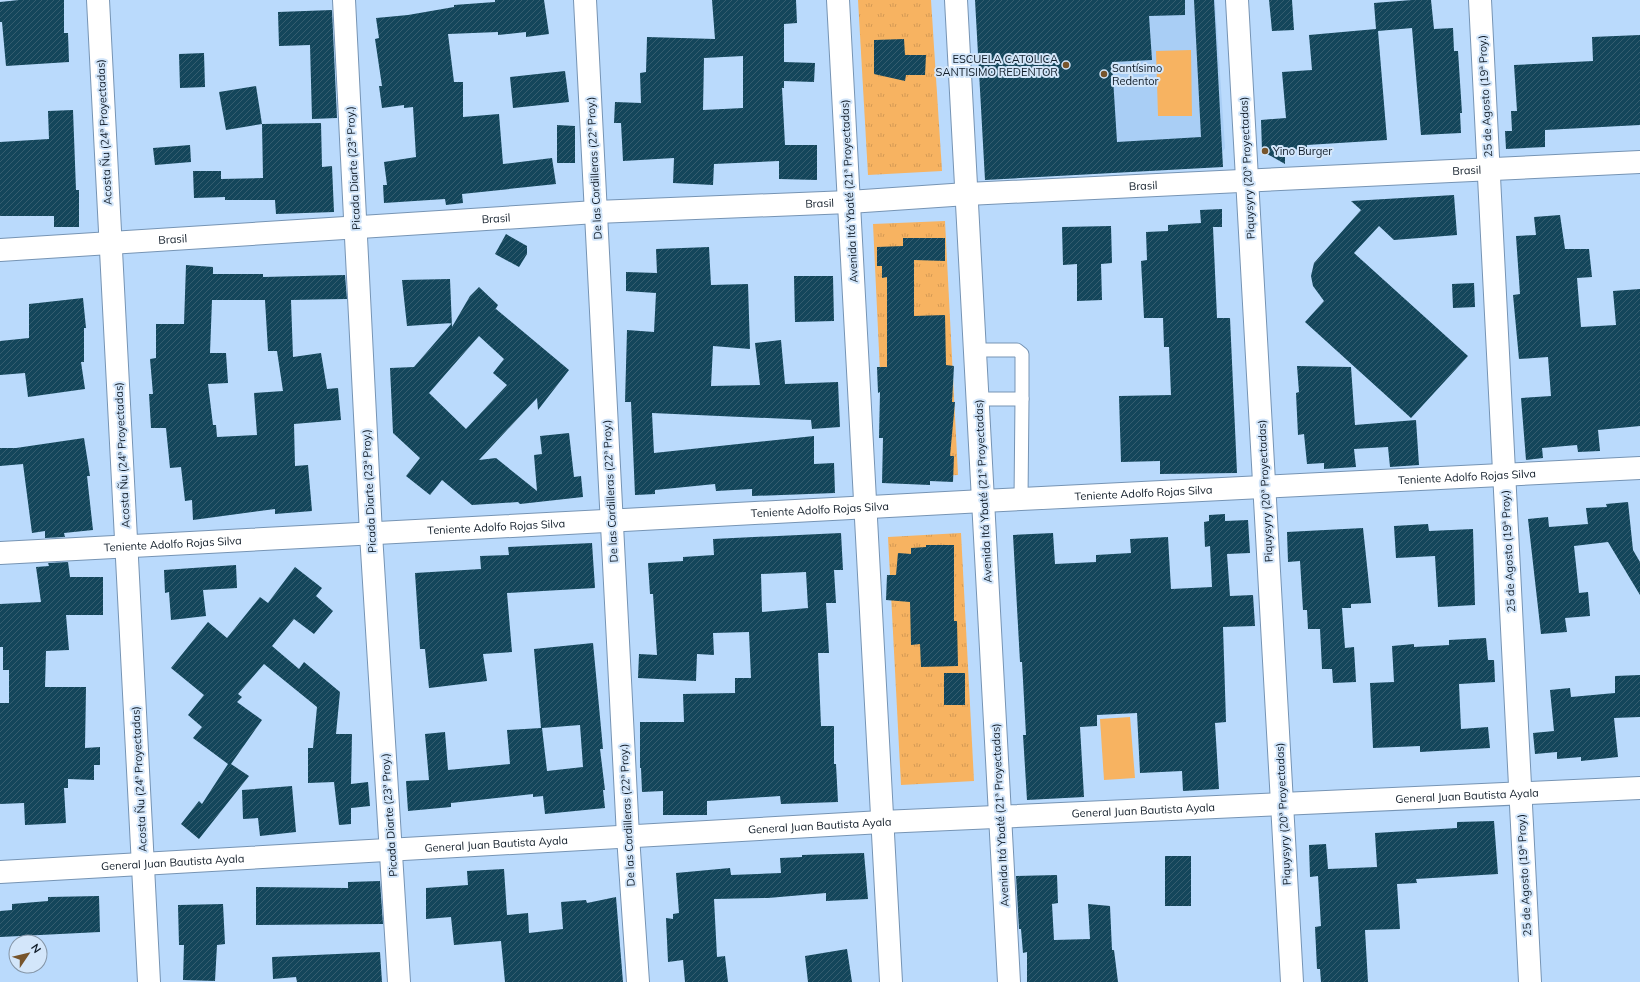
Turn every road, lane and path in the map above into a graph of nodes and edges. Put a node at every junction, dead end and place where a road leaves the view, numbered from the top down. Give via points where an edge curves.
1 (98, 0) edge
2 (344, 0) edge
3 (585, 0) edge
4 (838, 0) edge
5 (956, 0) edge
6 (1237, 0) edge
7 (1480, 0) edge
8 (1640, 162) edge
9 (1488, 169) junction
10 (1247, 181) junction
11 (967, 194) junction
12 (849, 202) junction
13 (596, 212) junction
14 (356, 226) junction
15 (110, 244) junction
16 (0, 250) edge
17 (975, 350) junction
18 (978, 399) junction
19 (1022, 399) junction
20 (1640, 468) edge
21 (1504, 475) junction
22 (1265, 487) junction
23 (1021, 499) junction
24 (983, 501) junction
25 (866, 507) junction
26 (611, 521) junction
27 (371, 534) junction
28 (126, 546) junction
29 (0, 553) edge
30 (1640, 788) edge
31 (1520, 793) junction
32 (1282, 804) junction
33 (1000, 818) junction
34 (882, 822) junction
35 (628, 836) junction
36 (391, 850) junction
37 (143, 864) junction
38 (0, 872) edge
39 (149, 982) edge
40 (399, 982) edge
41 (638, 982) edge
42 (891, 982) edge
43 (1009, 982) edge
44 (1292, 982) edge
45 (1530, 982) edge

1 - 15 street, Acosta Ñu (24ª Proyectadas)
2 - 14 street, Picada Diarte (23ª Proy.)
3 - 13 street, De las Cordilleras (22ª Proy.)
4 - 12 street, Avenida Itá Ybaté (21ª Proyectadas)
5 - 11 street, Avenida Itá Ybaté (21ª Proyectadas)
6 - 10 street, Piquysyry (20ª Proyectadas)
7 - 9 street, 25 de Agosto (19ª Proy.)
8 - 9 street, Brasil
9 - 10 street, Brasil
9 - 21 street, 25 de Agosto (19ª Proy.)
10 - 11 street, Brasil
10 - 22 street, Piquysyry (20ª Proyectadas)
11 - 12 street, Brasil
11 - 17 street, Avenida Itá Ybaté (21ª Proyectadas)
12 - 13 street, Brasil
12 - 25 street, Avenida Itá Ybaté (21ª Proyectadas)
13 - 14 street, Brasil
13 - 26 street, De las Cordilleras (22ª Proy.)
14 - 15 street, Brasil
14 - 27 street, Picada Diarte (23ª Proy.)
15 - 16 street, Brasil
15 - 28 street, Acosta Ñu (24ª Proyectadas)
17 - 18 street, Avenida Itá Ybaté (21ª Proyectadas)
17 - 19 lane via 1020,351
18 - 19 lane
18 - 24 street, Avenida Itá Ybaté (21ª Proyectadas)
19 - 23 lane
20 - 21 street, Teniente Adolfo Rojas Silva
21 - 22 street, Teniente Adolfo Rojas Silva
21 - 31 street, 25 de Agosto (19ª Proy.)
22 - 23 street, Teniente Adolfo Rojas Silva
22 - 32 street, Piquysyry (20ª Proyectadas)
23 - 24 street, Teniente Adolfo Rojas Silva
24 - 25 street, Teniente Adolfo Rojas Silva
24 - 33 street, Avenida Itá Ybaté (21ª Proyectadas)
25 - 26 street, Teniente Adolfo Rojas Silva
25 - 34 street, Avenida Itá Ybaté (21ª Proyectadas)
26 - 27 street, Teniente Adolfo Rojas Silva
26 - 35 street, De las Cordilleras (22ª Proy.)
27 - 28 street, Teniente Adolfo Rojas Silva
27 - 36 street, Picada Diarte (23ª Proy.)
28 - 29 street, Teniente Adolfo Rojas Silva
28 - 37 street, Acosta Ñu (24ª Proyectadas)
30 - 31 street, General Juan Bautista Ayala
31 - 32 street, General Juan Bautista Ayala
31 - 45 street, 25 de Agosto (19ª Proy.)
32 - 33 street, General Juan Bautista Ayala
32 - 44 street, Piquysyry (20ª Proyectadas)
33 - 34 street, General Juan Bautista Ayala
33 - 43 street, Avenida Itá Ybaté (21ª Proyectadas)
34 - 35 street, General Juan Bautista Ayala
34 - 42 street, Avenida Itá Ybaté (21ª Proyectadas)
35 - 36 street, General Juan Bautista Ayala
35 - 41 street, De las Cordilleras (22ª Proy.)
36 - 37 street, General Juan Bautista Ayala
36 - 40 street, Picada Diarte (23ª Proy.)
37 - 38 street, General Juan Bautista Ayala
37 - 39 street, Acosta Ñu (24ª Proyectadas)

